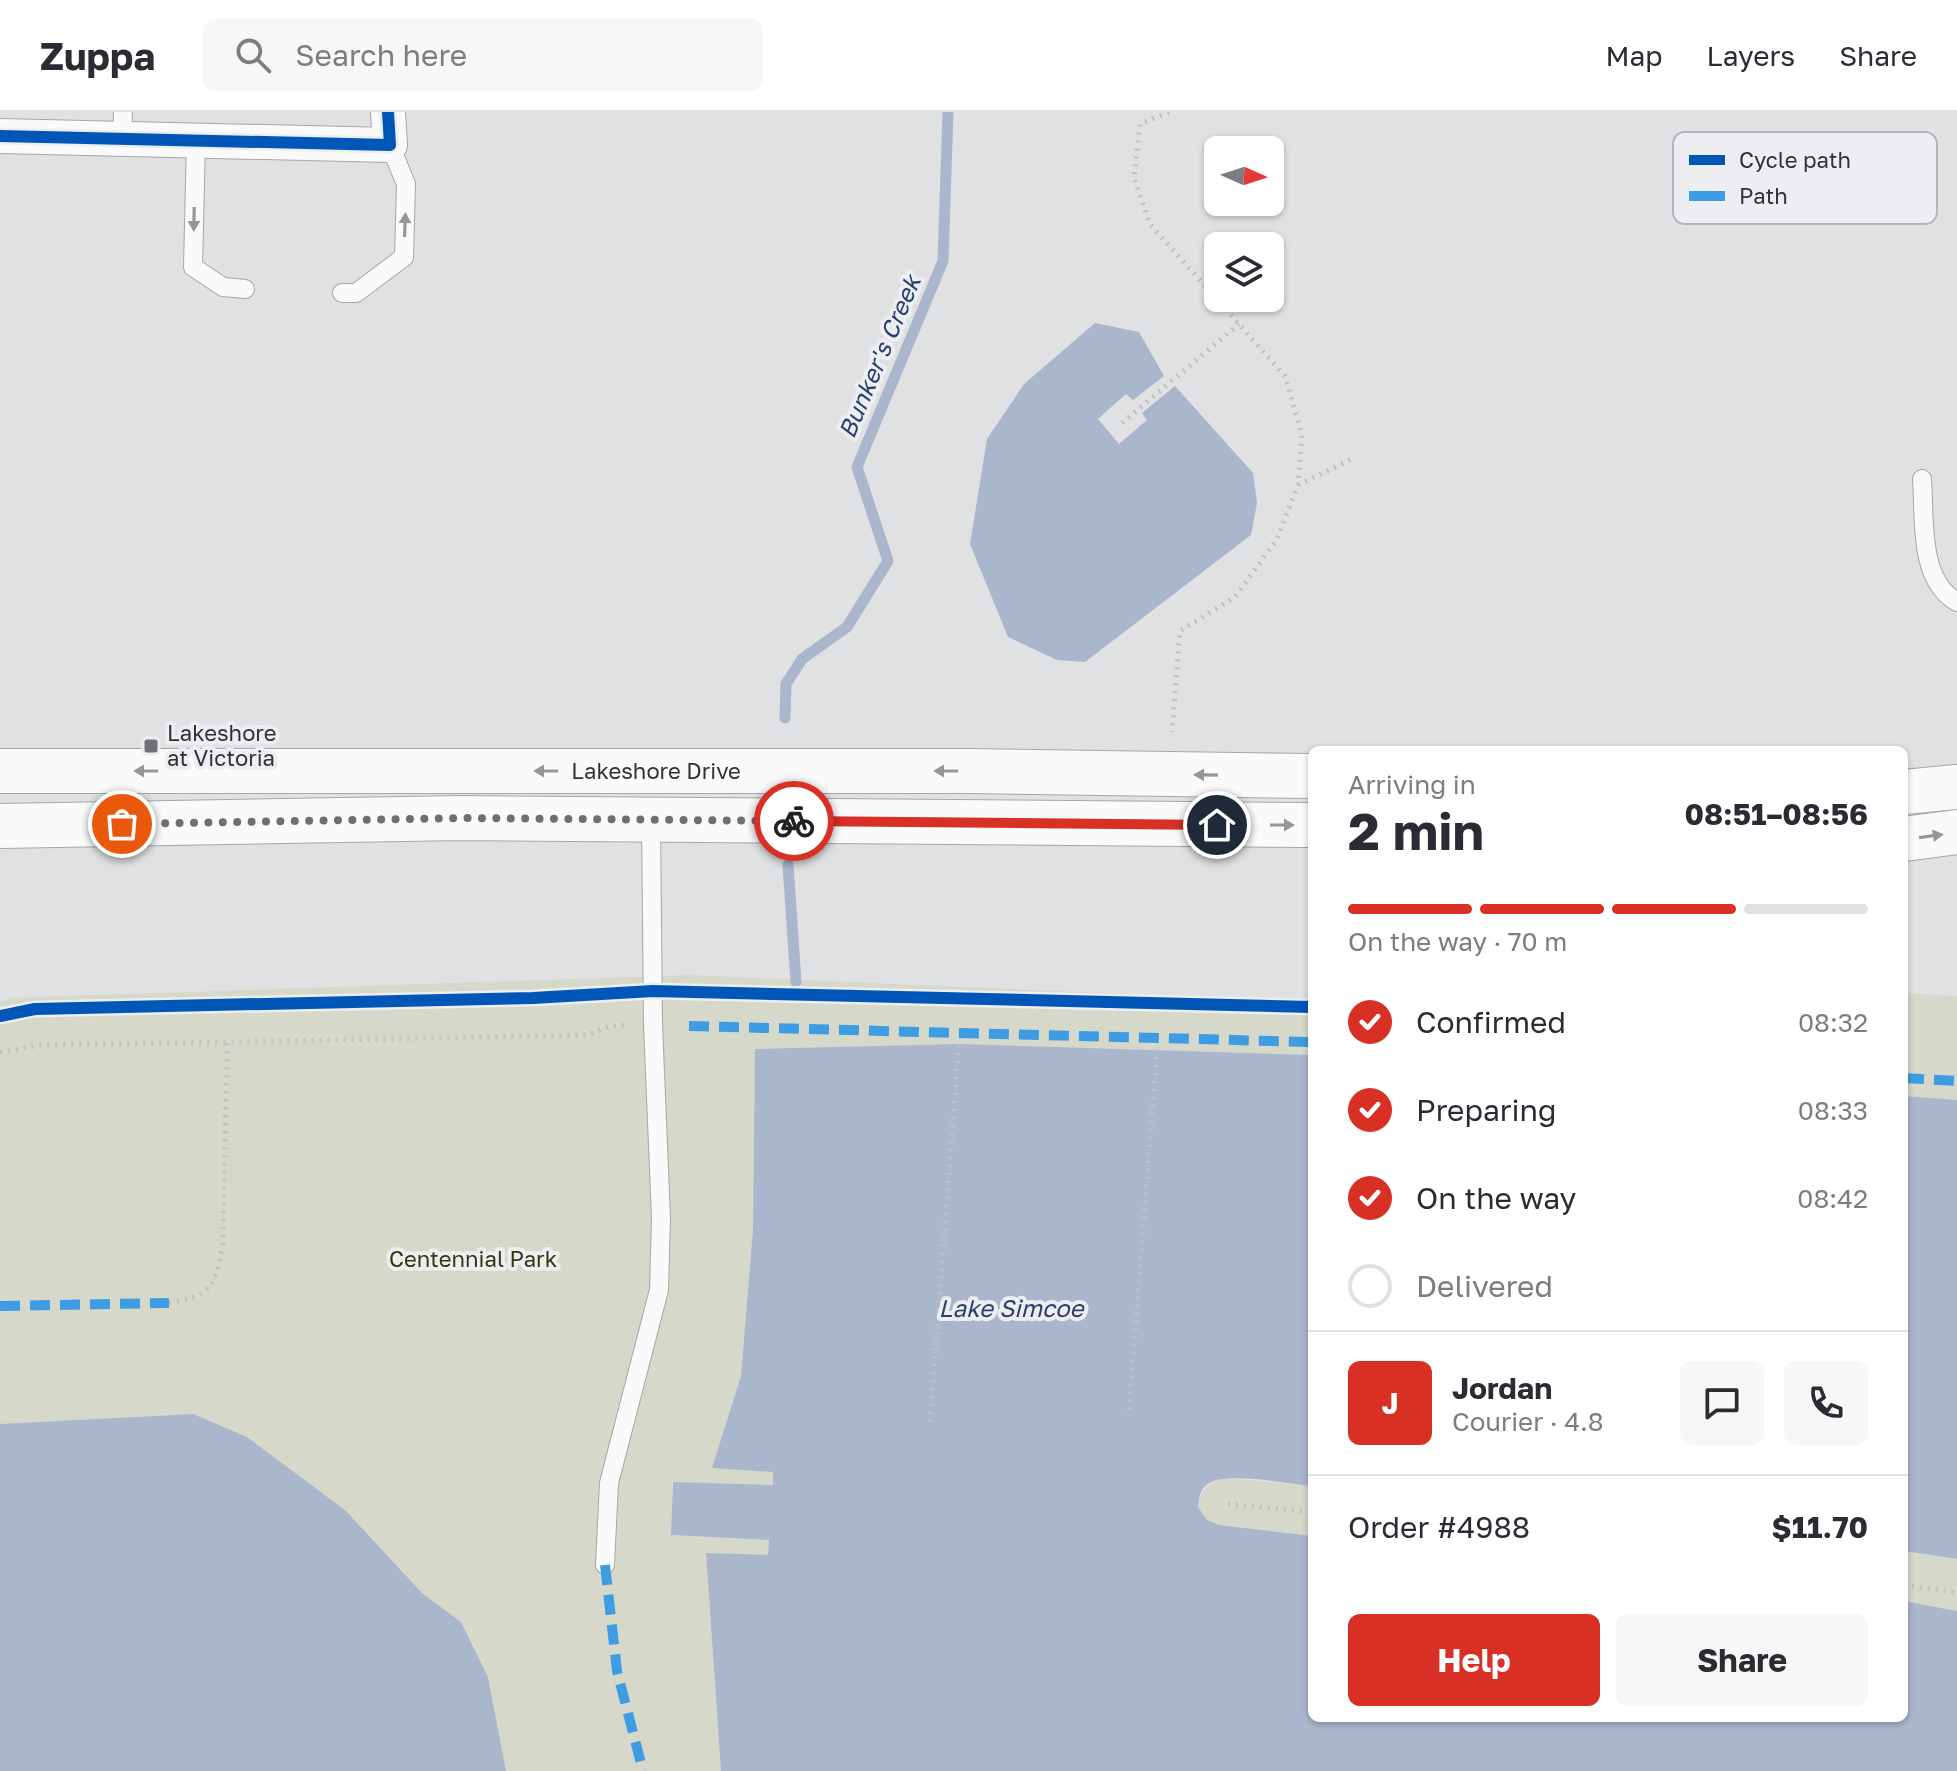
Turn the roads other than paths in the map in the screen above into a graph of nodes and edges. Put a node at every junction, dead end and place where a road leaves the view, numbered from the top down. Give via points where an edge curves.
1 (122, 125) edge
2 (389, 128) edge
3 (0, 136) edge
4 (196, 141) junction
5 (245, 289) dead end
6 (342, 293) dead end
7 (1922, 479) dead end
8 (1957, 602) edge
9 (0, 771) edge
10 (1308, 776) edge
11 (1957, 787) edge
12 (1908, 792) edge
13 (651, 820) junction
14 (1308, 825) edge
15 (0, 826) edge
16 (1957, 832) edge
17 (1908, 838) edge
18 (605, 1565) dead end

1 - 3 street
1 - 4 street
2 - 4 street
6 -> 2 lane via 356,293 404,257 406,184
4 -> 5 lane via 193,267 223,287
7 - 8 lane via 1929,567 1947,597
10 -> 9 main road, Lakeshore Drive
11 - 12 main road
13 -> 14 main road
13 - 15 main road
13 - 18 lane via 659,1290 609,1483
17 -> 16 main road

